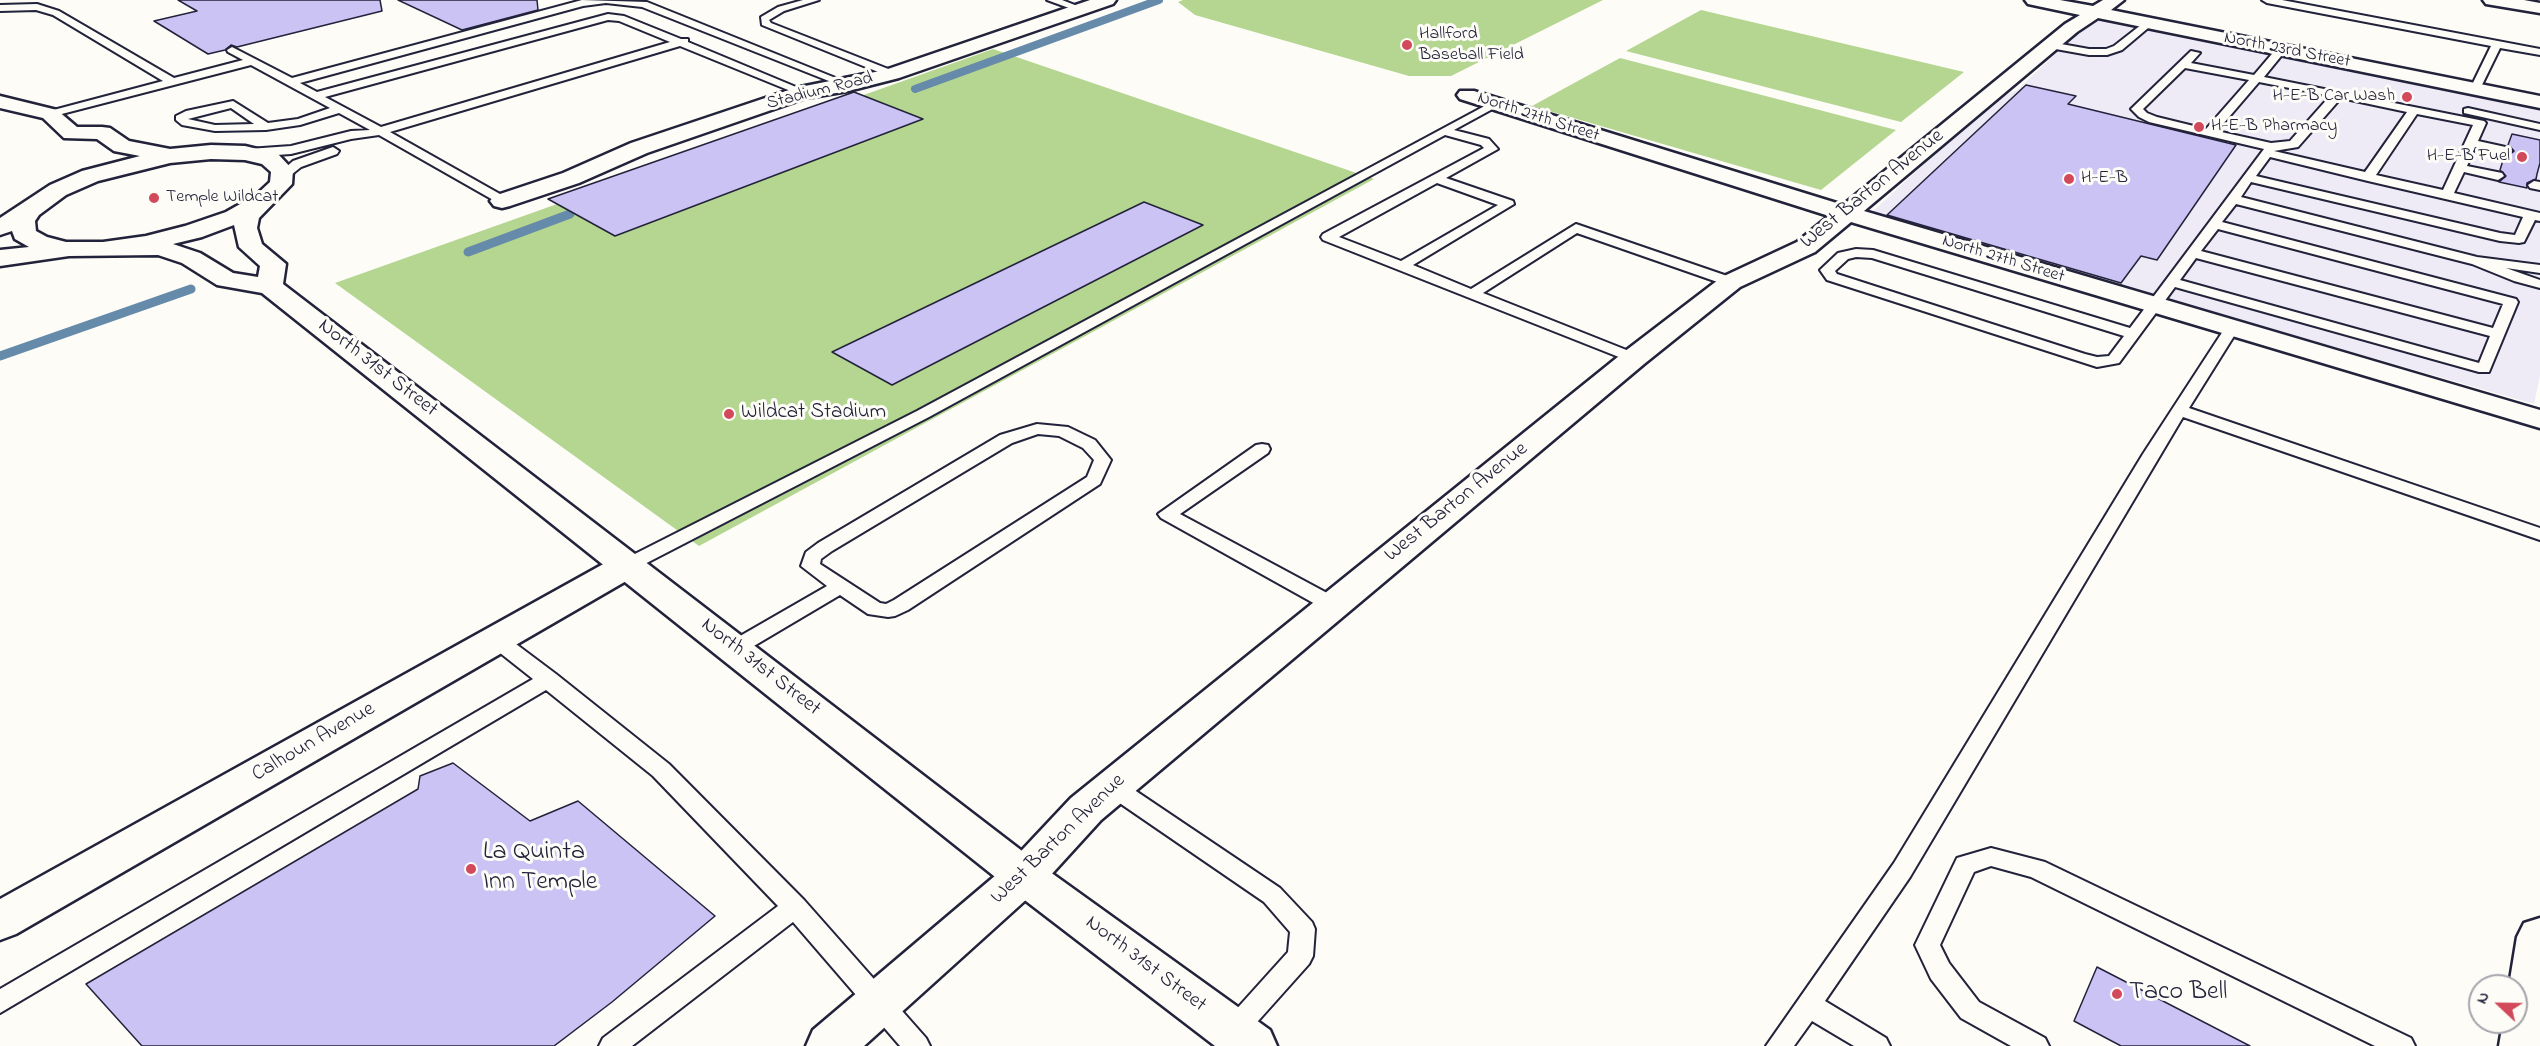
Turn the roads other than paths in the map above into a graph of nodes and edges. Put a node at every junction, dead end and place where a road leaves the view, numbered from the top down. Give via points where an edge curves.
1 (814, 0) edge
2 (1052, 0) edge
3 (1107, 0) edge
4 (2034, 0) edge
5 (2267, 0) edge
6 (2492, 0) edge
7 (2106, 6) edge
8 (0, 8) edge
9 (2540, 8) edge
10 (1080, 9) junction
11 (2149, 23) junction
12 (715, 32) junction
13 (681, 42) junction
14 (2497, 44) junction
15 (2050, 45) junction
16 (232, 50) dead end
17 (2282, 50) junction
18 (2540, 52) edge
19 (2195, 54) dead end
20 (253, 61) junction
21 (2185, 65) junction
22 (892, 74) junction
23 (2254, 79) junction
24 (172, 82) junction
25 (290, 82) junction
26 (848, 85) junction
27 (2304, 88) junction
28 (2475, 89) junction
29 (802, 92) junction
30 (2383, 93) dead end
31 (2338, 94) junction
32 (1467, 95) dead end
33 (315, 96) junction
34 (0, 102) edge
35 (2540, 102) edge
36 (2432, 103) dead end
37 (1494, 104) junction
38 (340, 109) junction
39 (2414, 110) junction
40 (50, 114) junction
41 (266, 127) junction
42 (2540, 127) edge
43 (1444, 131) junction
44 (374, 133) junction
45 (2209, 133) junction
46 (2476, 133) junction
47 (2540, 136) edge
48 (2508, 146) dead end
49 (69, 148) junction
50 (2269, 150) junction
51 (245, 153) junction
52 (187, 154) junction
53 (2463, 163) junction
54 (2500, 171) dead end
55 (282, 176) junction
56 (2368, 177) junction
57 (2248, 178) junction
58 (1436, 179) junction
59 (58, 190) junction
60 (2446, 195) junction
61 (2233, 199) junction
62 (264, 200) junction
63 (502, 201) joint
64 (31, 210) junction
65 (1845, 213) junction
66 (2535, 216) edge
67 (2433, 221) junction
68 (2215, 224) junction
69 (0, 228) edge
70 (116, 247) junction
71 (82, 248) junction
72 (2194, 253) junction
73 (0, 258) edge
74 (2415, 261) junction
75 (2477, 261) junction
76 (1402, 266) junction
77 (2540, 269) edge
78 (1731, 282) junction
79 (2173, 282) junction
80 (2540, 284) edge
81 (270, 286) junction
82 (1472, 294) junction
83 (2156, 305) junction
84 (2232, 328) junction
85 (2133, 334) junction
86 (2498, 334) junction
87 (1634, 358) junction
88 (2180, 410) junction
89 (2540, 419) edge
90 (1262, 449) dead end
91 (2540, 534) edge
92 (628, 565) junction
93 (839, 586) junction
94 (1333, 605) junction
95 (497, 640) junction
96 (735, 648) junction
97 (549, 679) junction
98 (1113, 787) junction
99 (1024, 876) junction
100 (795, 907) junction
101 (0, 921) edge
102 (2540, 937) edge
103 (0, 1002) edge
104 (880, 1003) junction
105 (1808, 1005) junction
106 (2530, 1029) edge
107 (1243, 1038) edge
108 (612, 1046) edge
109 (830, 1046) edge
110 (917, 1046) edge
111 (1779, 1046) edge
112 (1877, 1046) edge
113 (2036, 1046) edge
114 (2402, 1046) edge

1 - 22 lane via 781,9 764,19 767,26
2 - 10 lane
3 - 10 street, Stadium Road
4 - 7 street, North 23rd Street
5 - 14 lane
6 - 9 street
7 - 11 street, North 23rd Street
7 - 15 street, West Barton Avenue
8 - 24 lane via 37,7 56,13
10 - 22 street, Stadium Road
11 - 15 lane via 2118,48 2106,52
11 - 17 street, North 23rd Street
12 - 13 lane
12 - 25 lane via 644,4 606,0 582,3
12 - 26 lane
13 - 29 lane
13 - 33 lane via 621,18 608,17
13 - 44 lane
14 - 18 lane
14 - 28 lane
15 - 65 street, West Barton Avenue
16 - 20 lane
17 - 23 lane
17 - 28 street, North 23rd Street
19 - 21 lane
20 - 24 lane
20 - 25 lane
21 - 23 lane
21 - 45 lane via 2137,109 2153,120
22 - 26 street, Stadium Road
23 - 27 lane
23 - 45 lane
24 - 40 lane
25 - 33 lane
26 - 29 street, Stadium Road
27 - 30 lane via 2331,86
27 - 31 lane
28 - 35 street, North 23rd Street
29 - 63 street, Stadium Road via 639,148 571,178
31 - 39 lane
31 - 50 lane via 2294,144
32 - 37 street, North 27th Street
33 - 38 lane
34 - 40 street
36 - 42 lane
37 - 43 lane
37 - 65 street, North 27th Street
38 - 41 lane via 300,122
38 - 44 lane
39 - 46 lane
39 - 56 lane
40 - 49 street
41 - 41 lane via 215,128 186,123 180,118 233,104
43 - 58 lane via 1485,142 1492,149
43 - 92 lane via 933,409
44 - 51 lane via 291,150
44 - 55 lane via 362,142 297,164
44 - 63 lane
45 - 50 lane
46 - 47 lane
46 - 48 lane
46 - 53 lane
49 - 52 street via 102,133 122,146
49 - 59 street via 72,172
50 - 56 lane
50 - 57 lane
51 - 52 street
51 - 55 street via 270,159 282,170
52 - 59 street via 128,165
53 - 54 lane
53 - 60 lane
55 - 62 street via 281,184
56 - 60 lane
57 - 61 lane
57 - 67 lane
58 - 76 lane via 1508,204
58 - 76 lane via 1328,237
59 - 64 street
60 - 66 lane
61 - 68 lane
61 - 74 lane
62 - 70 street via 234,217 193,232
62 - 81 street via 248,216 245,228 251,247 273,264
64 - 69 street
64 - 71 street via 23,220 24,234 39,243
65 - 78 street, West Barton Avenue via 1806,247
65 - 83 street, North 27th Street
66 - 67 lane via 2519,239
67 - 74 lane
68 - 72 lane
68 - 74 lane
70 - 71 street
70 - 81 street via 160,248 191,258 226,280
71 - 73 street
72 - 79 lane
72 - 86 lane
74 - 75 lane
74 - 86 lane via 2511,302
75 - 77 lane
75 - 80 lane
76 - 82 lane
78 - 82 lane via 1576,228
78 - 87 street, West Barton Avenue
79 - 83 lane
79 - 86 lane via 2484,369
81 - 92 street, North 31st Street
82 - 87 lane
83 - 84 street, North 27th Street
83 - 85 lane
84 - 88 lane
84 - 89 street, North 27th Street
85 - 85 lane via 1873,254 1843,256 1827,270 1832,277 2097,362 2114,360
87 - 94 street, West Barton Avenue
88 - 91 lane
88 - 105 lane via 1902,870
90 - 94 lane via 1167,514
92 - 95 street, Calhoun Avenue
92 - 96 street, North 31st Street
93 - 93 lane via 875,609 888,611 901,605 1094,480 1103,460 1089,444 1062,431 1037,429 1006,439 813,556 810,566
93 - 96 lane
94 - 98 street, West Barton Avenue
95 - 97 lane
95 - 101 street, Calhoun Avenue
96 - 99 street, North 31st Street
97 - 100 lane via 661,770
97 - 103 lane
98 - 99 street, West Barton Avenue via 1086,809
98 - 107 lane via 1272,896 1303,929 1300,957
99 - 104 street, West Barton Avenue
99 - 107 street, North 31st Street
100 - 104 lane
100 - 108 lane
102 - 106 street
104 - 109 street, West Barton Avenue
104 - 110 lane
105 - 111 lane
105 - 112 lane
113 - 114 lane via 1970,1010 1940,971 1928,945 1965,865 1990,857 2037,868

